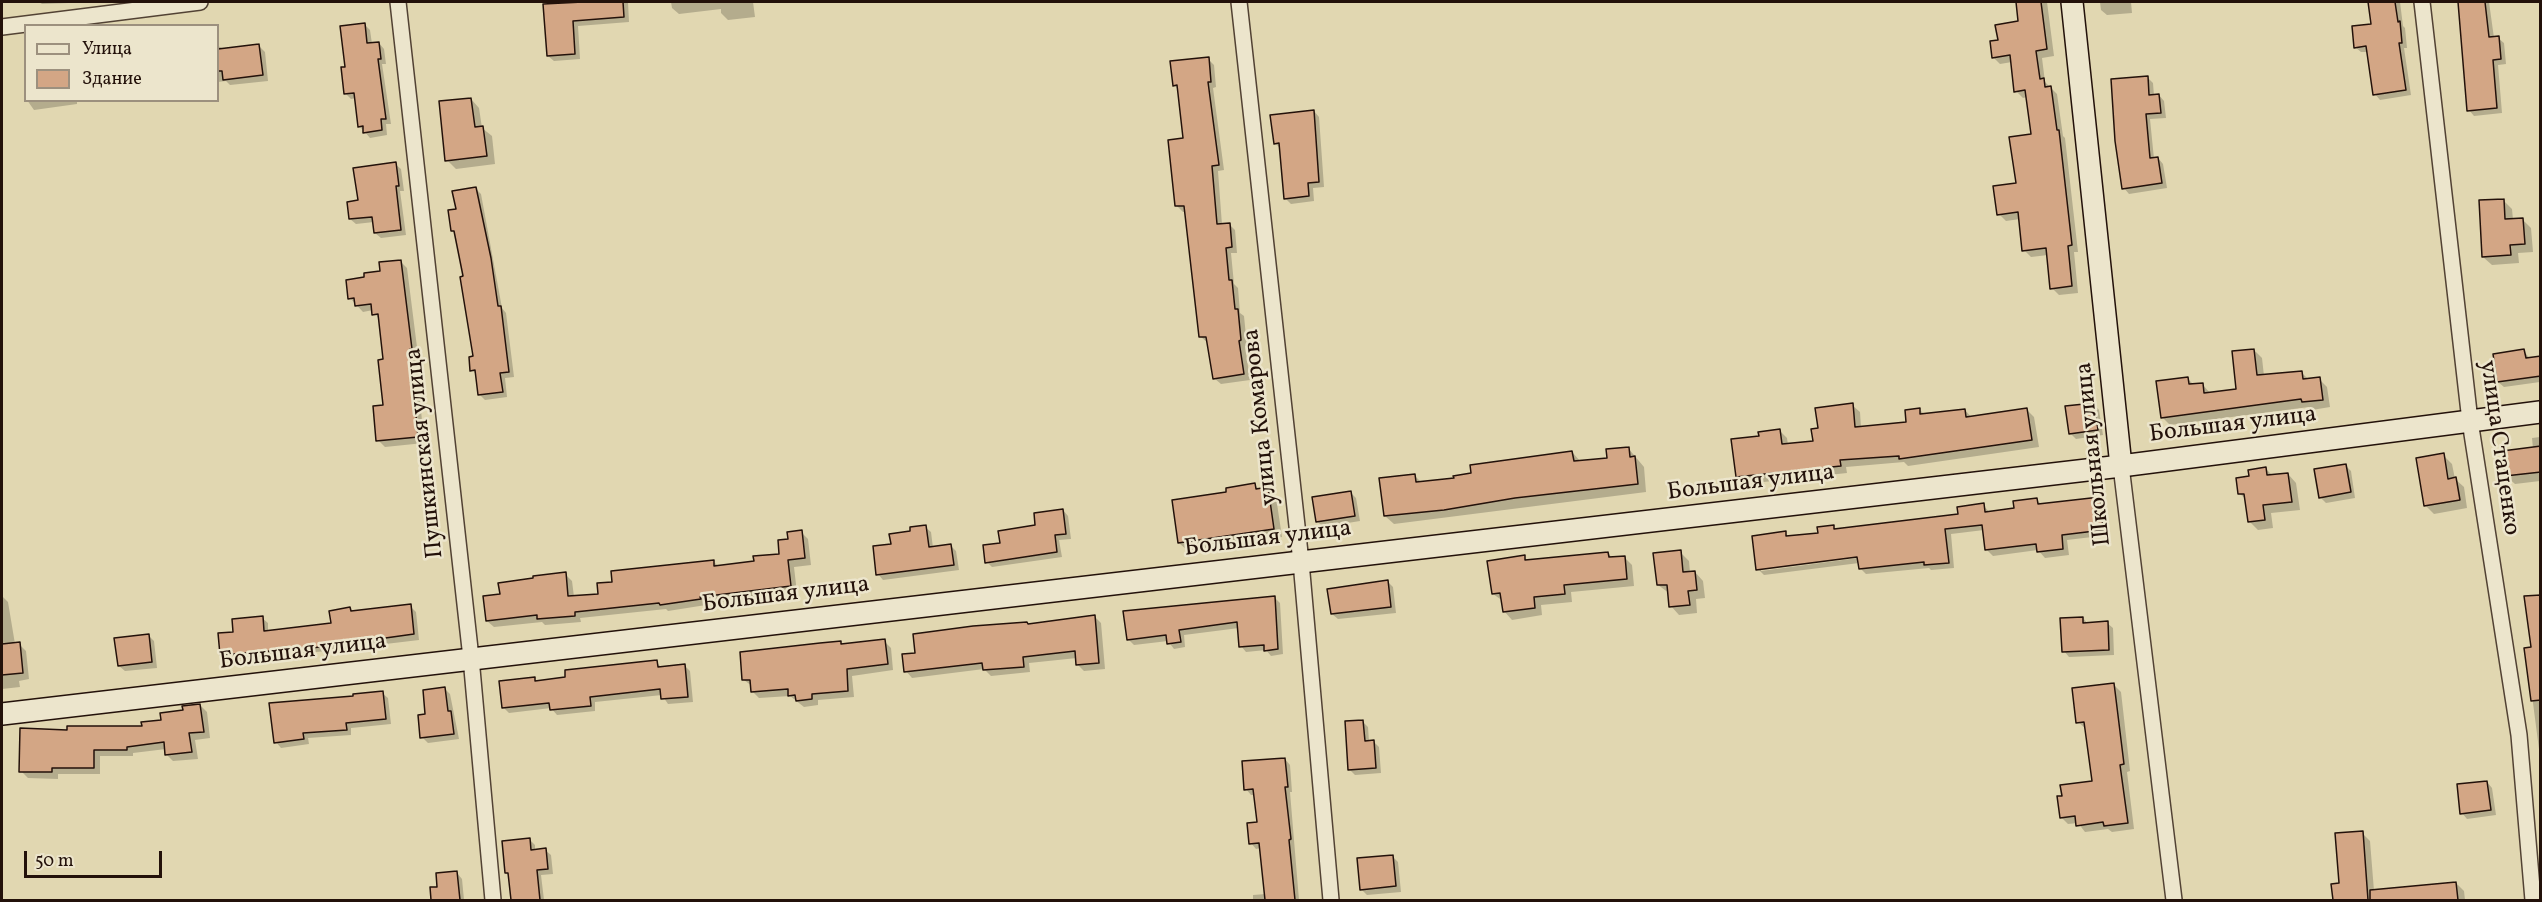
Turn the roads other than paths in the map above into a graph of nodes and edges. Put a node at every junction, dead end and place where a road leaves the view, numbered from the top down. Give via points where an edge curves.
1 (200, 2) edge
2 (398, 2) edge
3 (1239, 2) edge
4 (2072, 2) edge
5 (2422, 2) edge
6 (24, 24) edge
7 (26, 24) edge
8 (2, 27) edge
9 (2541, 412) edge
10 (2470, 421) junction
11 (2121, 466) junction
12 (1301, 562) junction
13 (471, 658) junction
14 (2, 714) edge
15 (493, 900) edge
16 (1331, 900) edge
17 (2174, 900) edge
18 (2533, 900) edge

1 - 7 street
2 - 13 street, Пушкинская улица
3 - 12 street, улица Комарова
4 - 11 street, Школьная улица
5 - 10 street, улица Стаценко
6 - 8 street
9 - 10 street, Большая улица
10 - 11 street, Большая улица
10 - 18 street, улица Стаценко via 2519,735
11 - 12 street, Большая улица
11 - 17 street, Школьная улица
12 - 13 street, Большая улица
12 - 16 street, улица Комарова
13 - 14 street, Большая улица
13 - 15 street, Пушкинская улица

